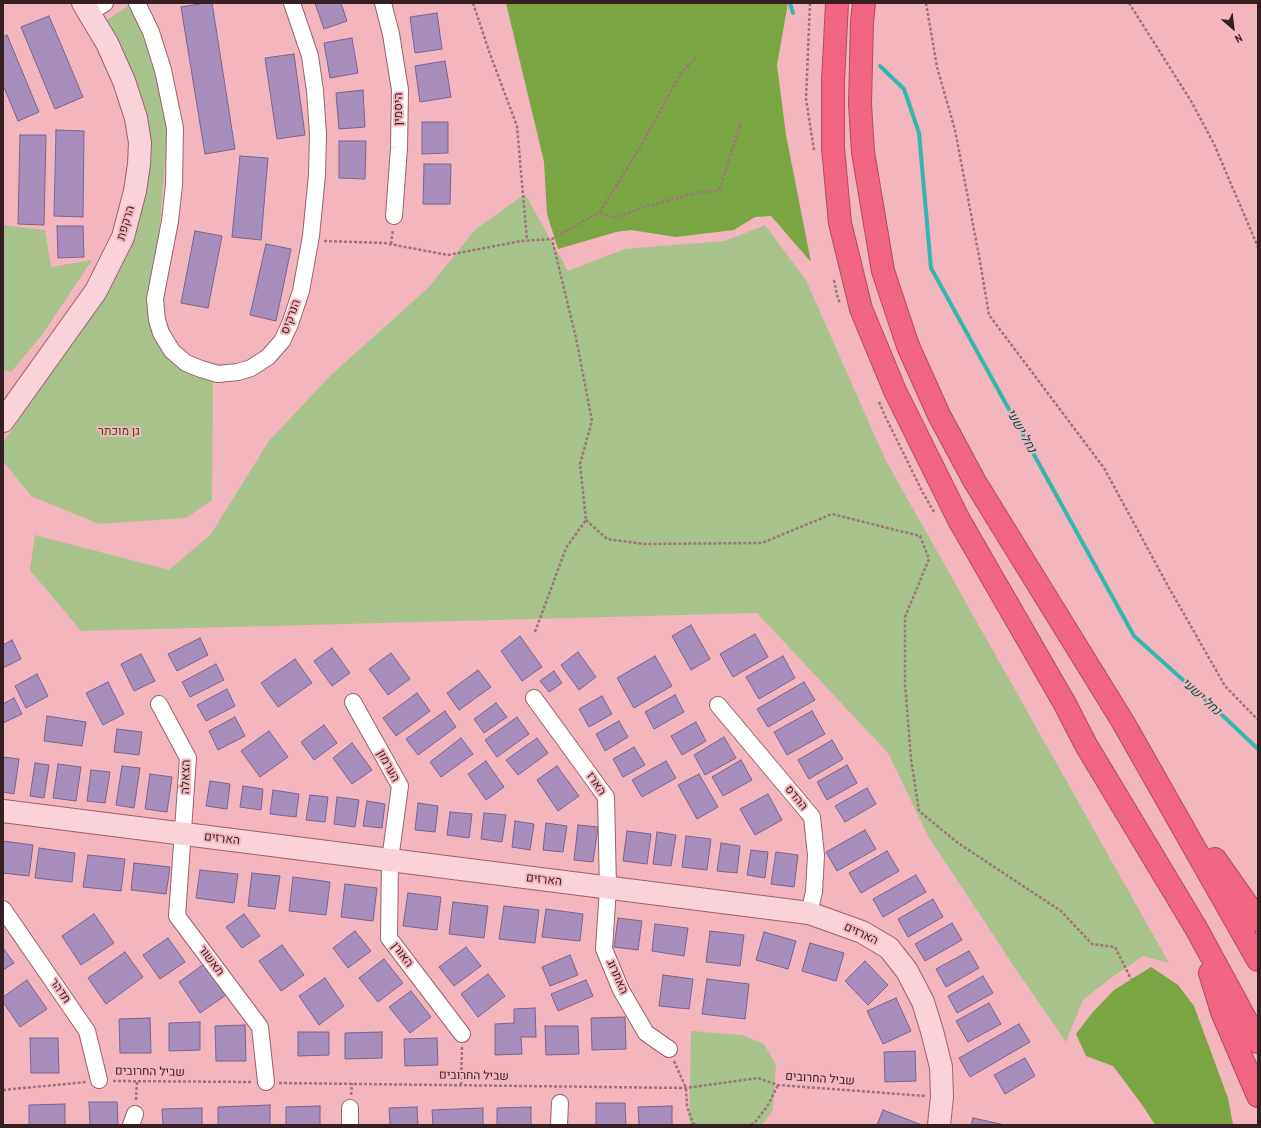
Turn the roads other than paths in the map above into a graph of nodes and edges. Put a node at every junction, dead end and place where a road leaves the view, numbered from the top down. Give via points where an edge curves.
1 (137, 3) edge
2 (292, 3) edge
3 (383, 3) edge
4 (837, 3) edge
5 (864, 3) edge
6 (92, 6) edge
7 (394, 216) dead end
8 (3, 421) edge
9 (534, 698) dead end
10 (353, 702) dead end
11 (159, 704) dead end
12 (718, 705) dead end
13 (1123, 722) junction
14 (3, 811) edge
15 (183, 834) junction
16 (390, 860) junction
17 (608, 888) junction
18 (3, 909) edge
19 (809, 913) junction
20 (1258, 920) edge
21 (1196, 928) junction
22 (1258, 960) edge
23 (462, 1034) road end
24 (1258, 1042) edge
25 (669, 1049) road end
26 (99, 1080) road end
27 (266, 1082) road end
28 (1258, 1096) edge
29 (560, 1103) dead end
30 (350, 1108) dead end
31 (350, 1125) edge
32 (559, 1125) edge
33 (938, 1125) edge

1 - 2 street, הנרקיס via 151,32 163,70 175,128 174,185 155,299 157,320 161,334 172,351 186,363 218,374 251,368 268,357 282,341 301,291 310,241 317,175 318,134 310,56
3 - 7 street, היסמין via 400,90
4 - 21 highway via 833,148 840,223 861,309 895,391 959,520 1086,745
5 - 13 highway via 860,104 863,152 884,271 908,346 939,415 975,482
6 - 8 street, הרקפת via 124,81 136,118 140,143 135,191 123,237 96,292
9 - 17 street, הארז via 606,797
10 - 16 street, הערמון via 400,786
11 - 15 street, הצאלה via 188,758
12 - 19 street, ההדס via 812,817 816,855 814,892
13 - 20 highway
13 - 22 highway
14 - 15 street, הארזים
15 - 16 street, הארזים
15 - 27 street, תאשור via 177,916 260,1027
16 - 17 street, הארזים
16 - 23 street, האורן via 388,938
17 - 19 street, הארזים
17 - 25 street, האתרוג via 604,949 621,990 646,1033
18 - 26 street, תדהר via 87,1031
19 - 33 street, הארזים via 862,932 889,948 907,971 923,1002 941,1067 942,1097
21 - 24 highway
21 - 28 highway via 1222,1012
29 - 32 street
30 - 31 street

